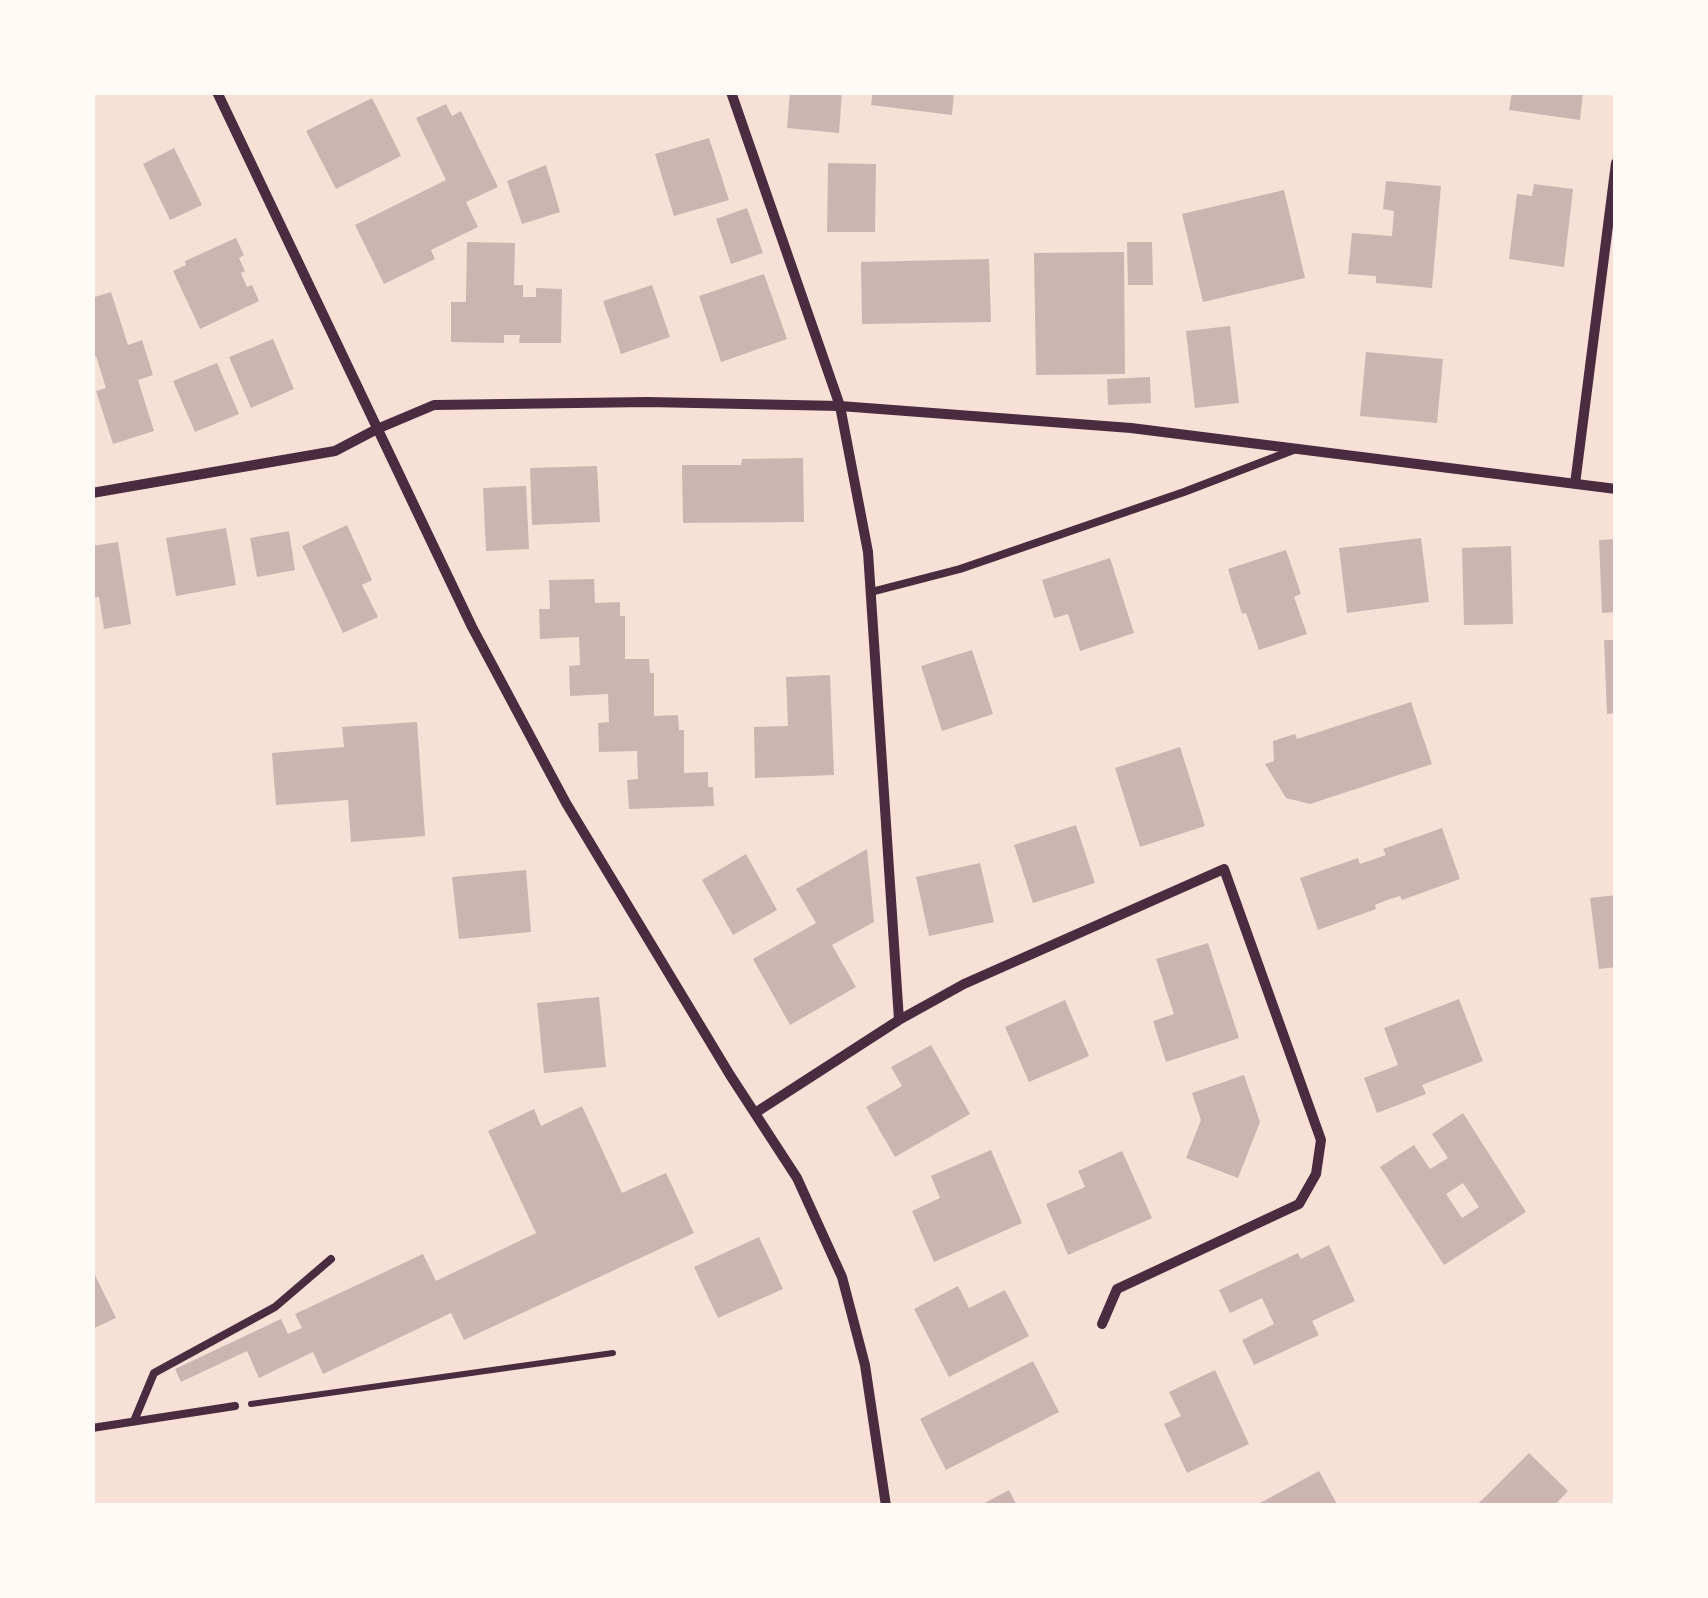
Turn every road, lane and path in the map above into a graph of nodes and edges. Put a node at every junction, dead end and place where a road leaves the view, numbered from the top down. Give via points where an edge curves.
1 (217, 92) edge
2 (731, 92) edge
3 (1616, 163) edge
4 (840, 406) junction
5 (377, 429) junction
6 (1296, 449) junction
7 (1574, 484) junction
8 (1616, 489) edge
9 (92, 493) edge
10 (870, 592) junction
11 (899, 1020) junction
12 (755, 1114) junction
13 (331, 1259) dead end
14 (1102, 1324) dead end
15 (612, 1354) dead end
16 (235, 1406) joint
17 (134, 1421) junction
18 (92, 1428) edge
19 (886, 1506) edge

1 - 5 street
2 - 4 street
3 - 7 street
4 - 5 street via 434,405
4 - 6 street via 1130,428
4 - 10 street
5 - 9 street via 335,452
5 - 12 street via 566,802
6 - 7 street
6 - 10 lane via 978,563
7 - 8 street
10 - 11 street
11 - 12 street
11 - 14 street via 964,984 1224,869 1321,1140 1316,1174 1299,1204 1117,1289
12 - 19 street via 798,1178 842,1277 865,1365
13 - 17 lane via 275,1307 154,1374
15 - 16 path
16 - 17 lane
17 - 18 lane

